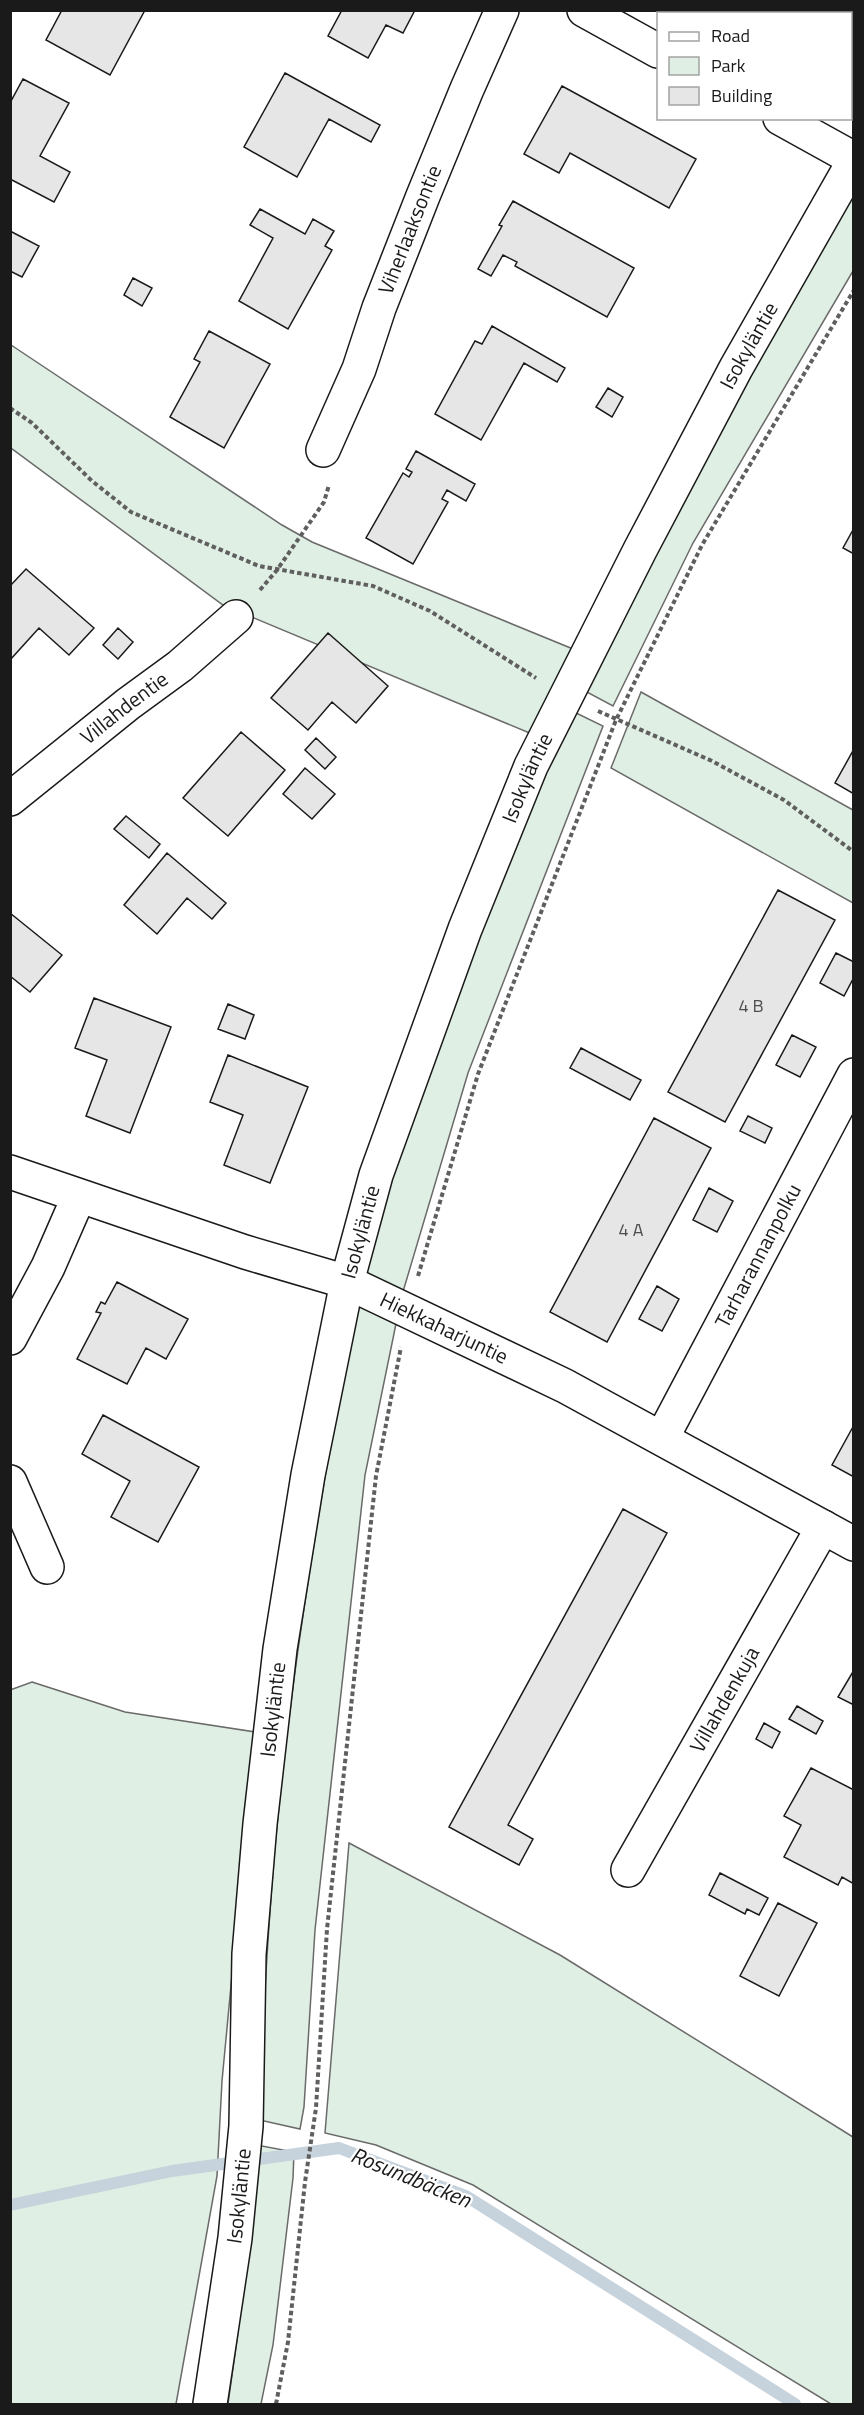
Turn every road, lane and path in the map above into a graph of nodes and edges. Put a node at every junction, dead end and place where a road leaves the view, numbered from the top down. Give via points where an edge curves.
1 (502, 10) edge
2 (584, 10) edge
3 (657, 50) edge
4 (784, 120) edge
5 (854, 160) edge
6 (854, 290) edge
7 (10, 408) edge
8 (323, 450) joint
9 (277, 570) junction
10 (236, 617) joint
11 (539, 679) dead end
12 (616, 720) junction
13 (10, 799) edge
14 (854, 852) edge
15 (854, 1075) edge
16 (10, 1172) edge
17 (79, 1196) junction
18 (347, 1282) junction
19 (408, 1310) junction
20 (10, 1338) edge
21 (662, 1438) junction
22 (10, 1482) edge
23 (823, 1527) junction
24 (854, 1544) edge
25 (47, 1567) dead end
26 (628, 1870) dead end
27 (210, 2404) edge
28 (276, 2404) edge

1 - 8 street, Viherlaaksontie via 423,195 359,369
2 - 3 street
4 - 5 street
5 - 18 street, Isokyläntie via 730,378 531,766 417,1057 376,1175
6 - 12 path via 702,545
7 - 9 path via 32,423 130,512
8 - 9 path via 332,472 324,502
9 - 10 path
9 - 11 path via 373,586 430,611
10 - 13 street, Villahdentie via 180,666
12 - 14 path via 712,761 774,795
12 - 19 path via 478,1074
15 - 21 street, Tarharannanpolku
16 - 17 street, Hiekkaharjuntie
17 - 18 street, Hiekkaharjuntie
17 - 20 street via 48,1267
18 - 19 street, Hiekkaharjuntie
18 - 27 street, Isokyläntie via 308,1475 280,1649 249,1954 246,2126 235,2238
19 - 21 street, Hiekkaharjuntie
19 - 28 path via 376,1476 327,1929 316,2108 288,2342
21 - 23 street, Hiekkaharjuntie
22 - 25 street
23 - 24 street, Hiekkaharjuntie
23 - 26 street, Villahdenkuja

